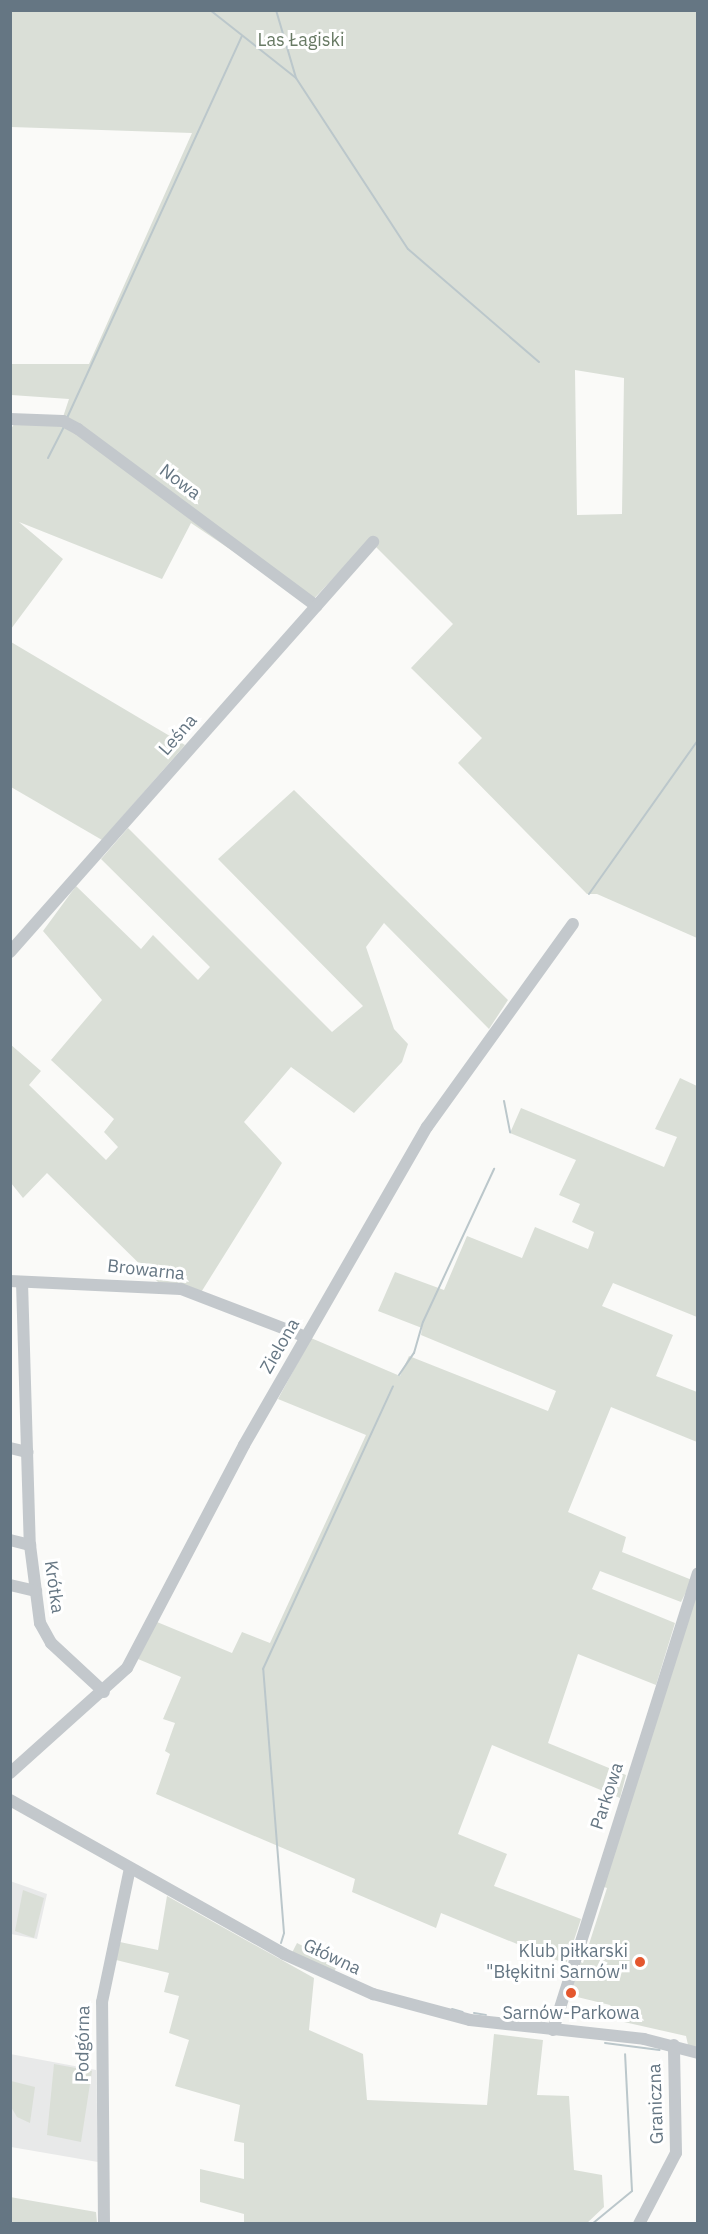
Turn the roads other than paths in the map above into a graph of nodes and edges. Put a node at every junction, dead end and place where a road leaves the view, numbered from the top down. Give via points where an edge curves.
1 (10, 419) edge
2 (373, 542) dead end
3 (316, 606) junction
4 (573, 924) dead end
5 (10, 952) edge
6 (16, 1281) edge
7 (306, 1337) junction
8 (10, 1448) edge
9 (28, 1452) junction
10 (10, 1540) edge
11 (30, 1545) junction
12 (698, 1573) edge
13 (10, 1585) edge
14 (36, 1592) junction
15 (104, 1692) junction
16 (10, 1773) edge
17 (10, 1800) edge
18 (130, 1868) junction
19 (553, 2030) junction
20 (674, 2045) junction
21 (698, 2053) edge
22 (104, 2223) edge
23 (639, 2223) edge

1 - 3 street, Nowa via 63,421 78,429
2 - 3 street, Leśna
3 - 5 street, Leśna
4 - 7 street, Zielona via 427,1127
6 - 7 street, Browarna via 181,1289
6 - 9 street, Krótka
7 - 15 street, Zielona via 183,1554 128,1668
8 - 9 street
9 - 11 street, Krótka
10 - 11 street
11 - 14 street, Krótka
12 - 19 street, Parkowa
13 - 14 street
14 - 15 street, Krótka via 46,1637
15 - 16 street, Zielona
17 - 18 street, Główna
18 - 19 street, Główna via 284,1954 374,1994 470,2020
18 - 22 street, Podgórna via 102,2002
19 - 20 street, Główna
20 - 21 street, Główna
20 - 23 street, Graniczna via 676,2153

